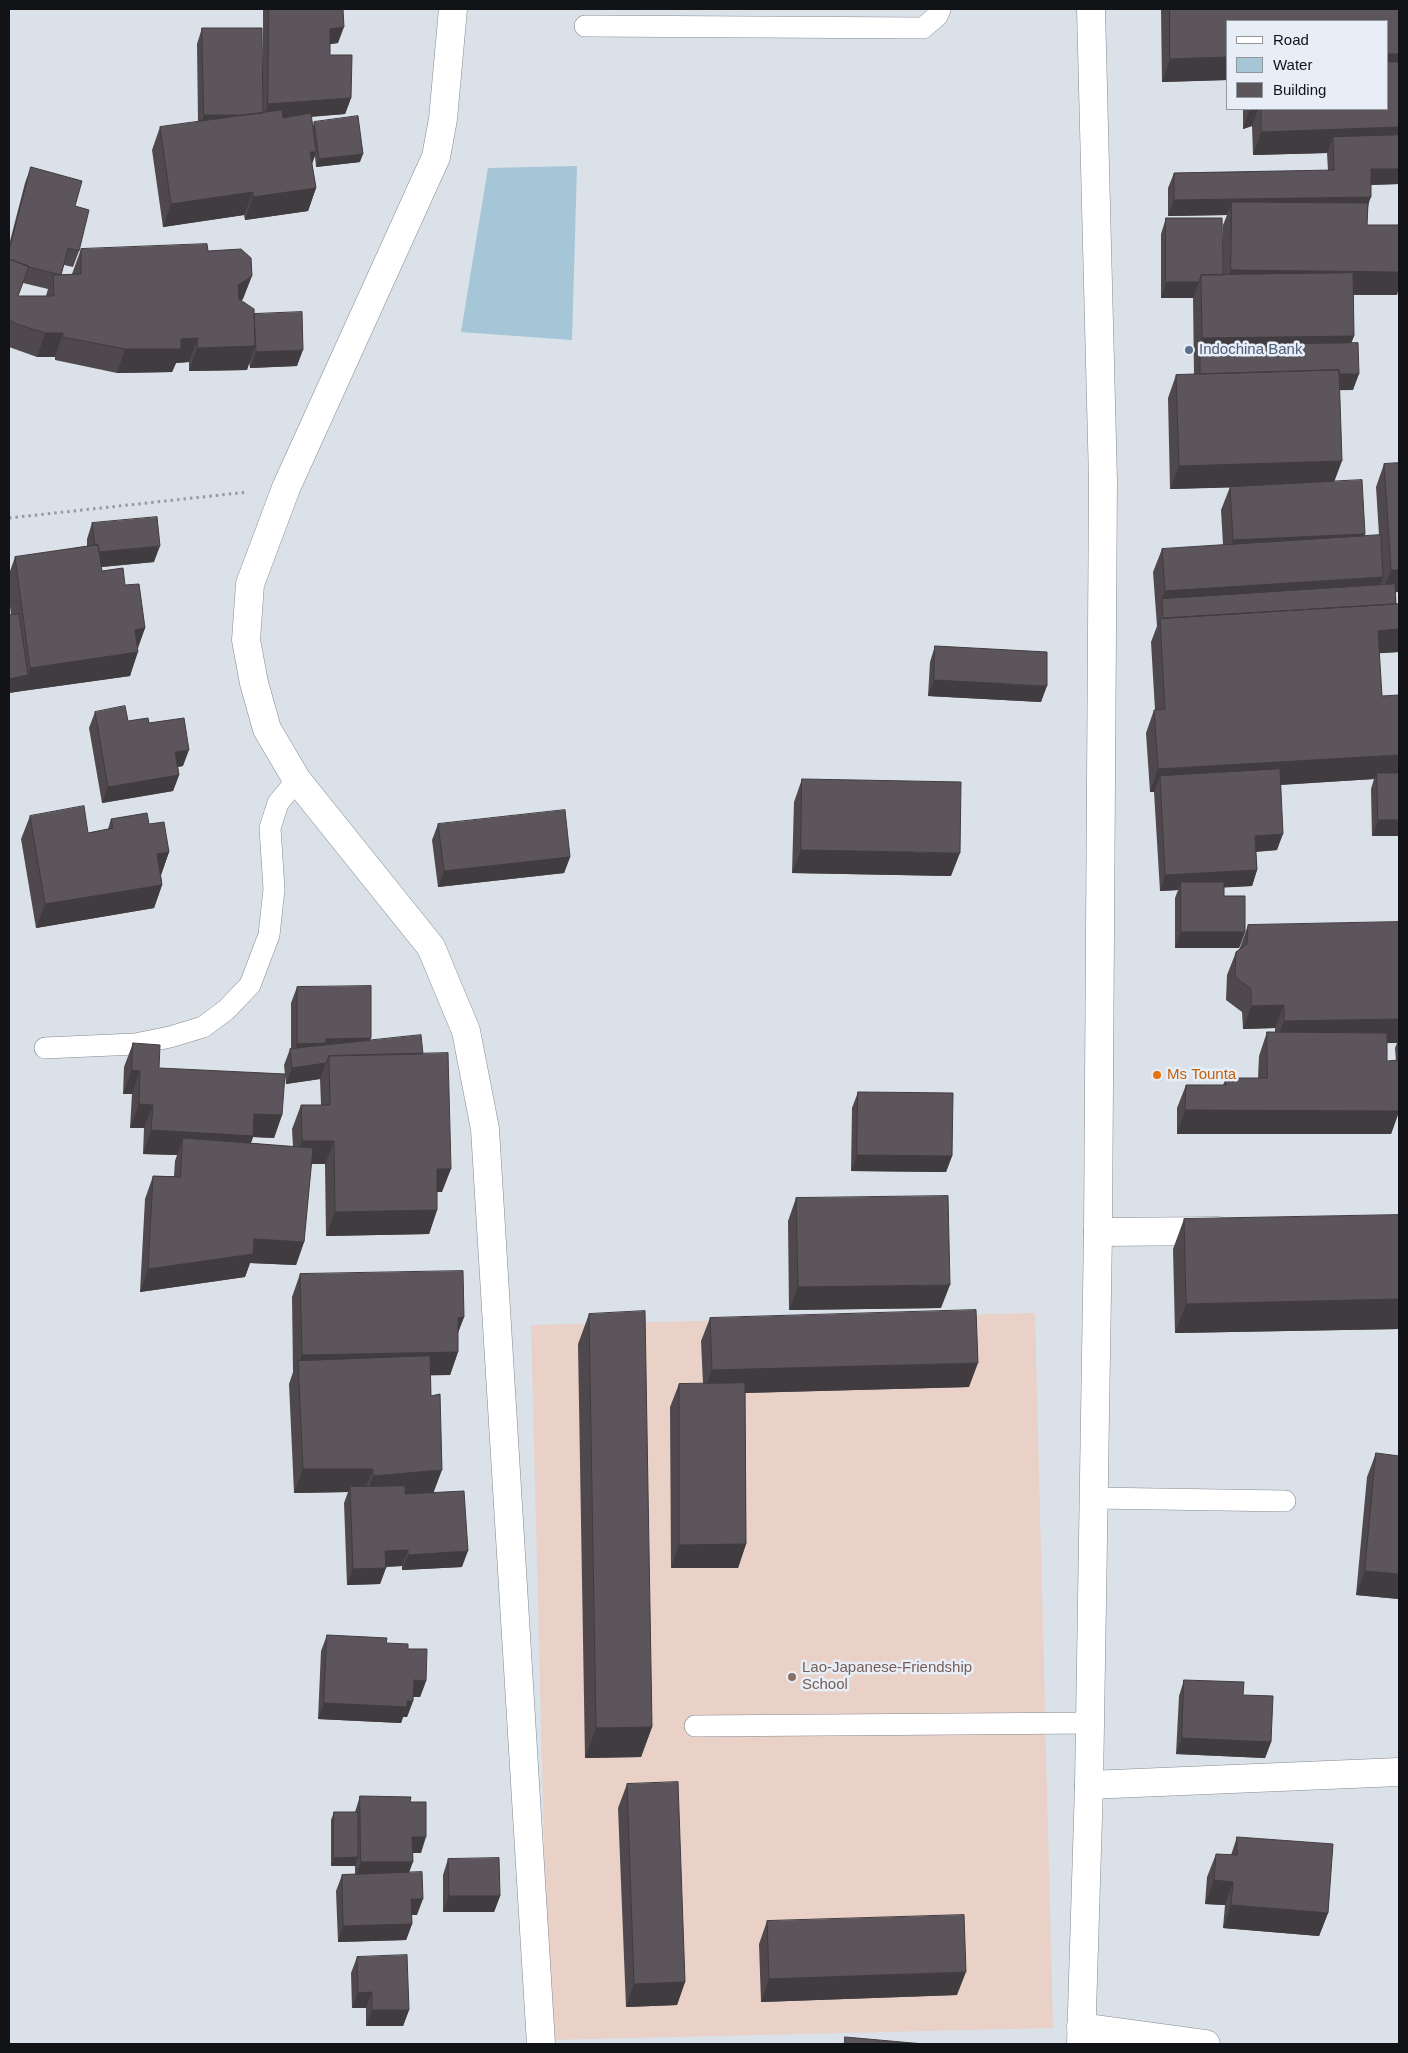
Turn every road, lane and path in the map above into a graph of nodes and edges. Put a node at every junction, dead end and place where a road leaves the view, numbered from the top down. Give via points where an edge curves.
1 (453, 9) edge
2 (940, 9) edge
3 (1091, 9) edge
4 (585, 26) dead end
5 (286, 488) junction
6 (9, 518) edge
7 (297, 780) junction
8 (46, 1048) dead end
9 (1244, 1230) edge
10 (1098, 1232) junction
11 (1094, 1498) junction
12 (1285, 1501) dead end
13 (1090, 1723) junction
14 (695, 1726) dead end
15 (1399, 1772) edge
16 (1089, 1785) junction
17 (1081, 2036) edge
18 (541, 2044) edge
19 (1206, 2044) edge

1 - 5 street via 443,119 436,157
2 - 4 lane via 923,28
3 - 10 street via 1103,481
5 - 6 path
5 - 7 street via 250,584 246,640 267,729
7 - 8 lane via 278,803 270,828 274,889 269,934 250,985 226,1010 203,1027 135,1044
7 - 18 street via 431,947 466,1031 485,1129
9 - 10 street
10 - 11 street
11 - 12 lane
11 - 13 street
13 - 14 lane
13 - 16 street
15 - 16 street
16 - 17 street
17 - 19 street

